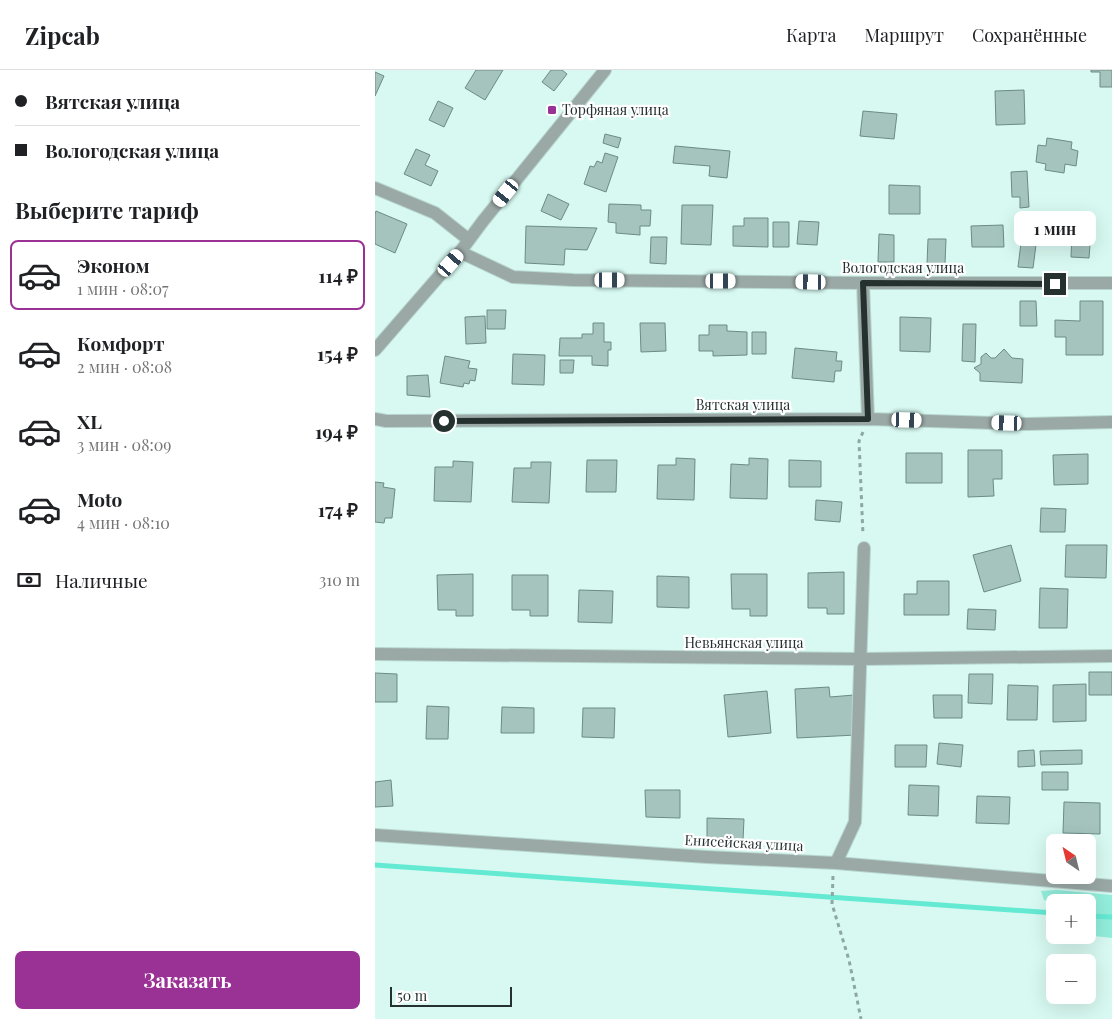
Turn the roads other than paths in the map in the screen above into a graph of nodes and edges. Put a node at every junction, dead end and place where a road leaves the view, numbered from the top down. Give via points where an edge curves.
1 (603, 70) edge
2 (375, 188) edge
3 (469, 240) junction
4 (460, 252) junction
5 (863, 283) junction
6 (1112, 284) edge
7 (375, 350) edge
8 (375, 419) edge
9 (868, 419) junction
10 (1112, 422) edge
11 (864, 548) road end
12 (375, 654) edge
13 (1112, 656) edge
14 (861, 659) junction
15 (375, 835) edge
16 (836, 863) junction
17 (1112, 886) edge

1 - 3 street
2 - 3 street via 435,214
3 - 4 street
4 - 5 street, Вологодская улица via 513,277
4 - 7 street
5 - 6 street, Вологодская улица
5 - 9 street
8 - 9 street, Вятская улица
9 - 10 street, Вятская улица via 1027,424
11 - 14 street
12 - 14 street, Невьянская улица
13 - 14 street, Невьянская улица
14 - 16 street via 855,822
15 - 16 street, Енисейская улица
16 - 17 street, Енисейская улица

